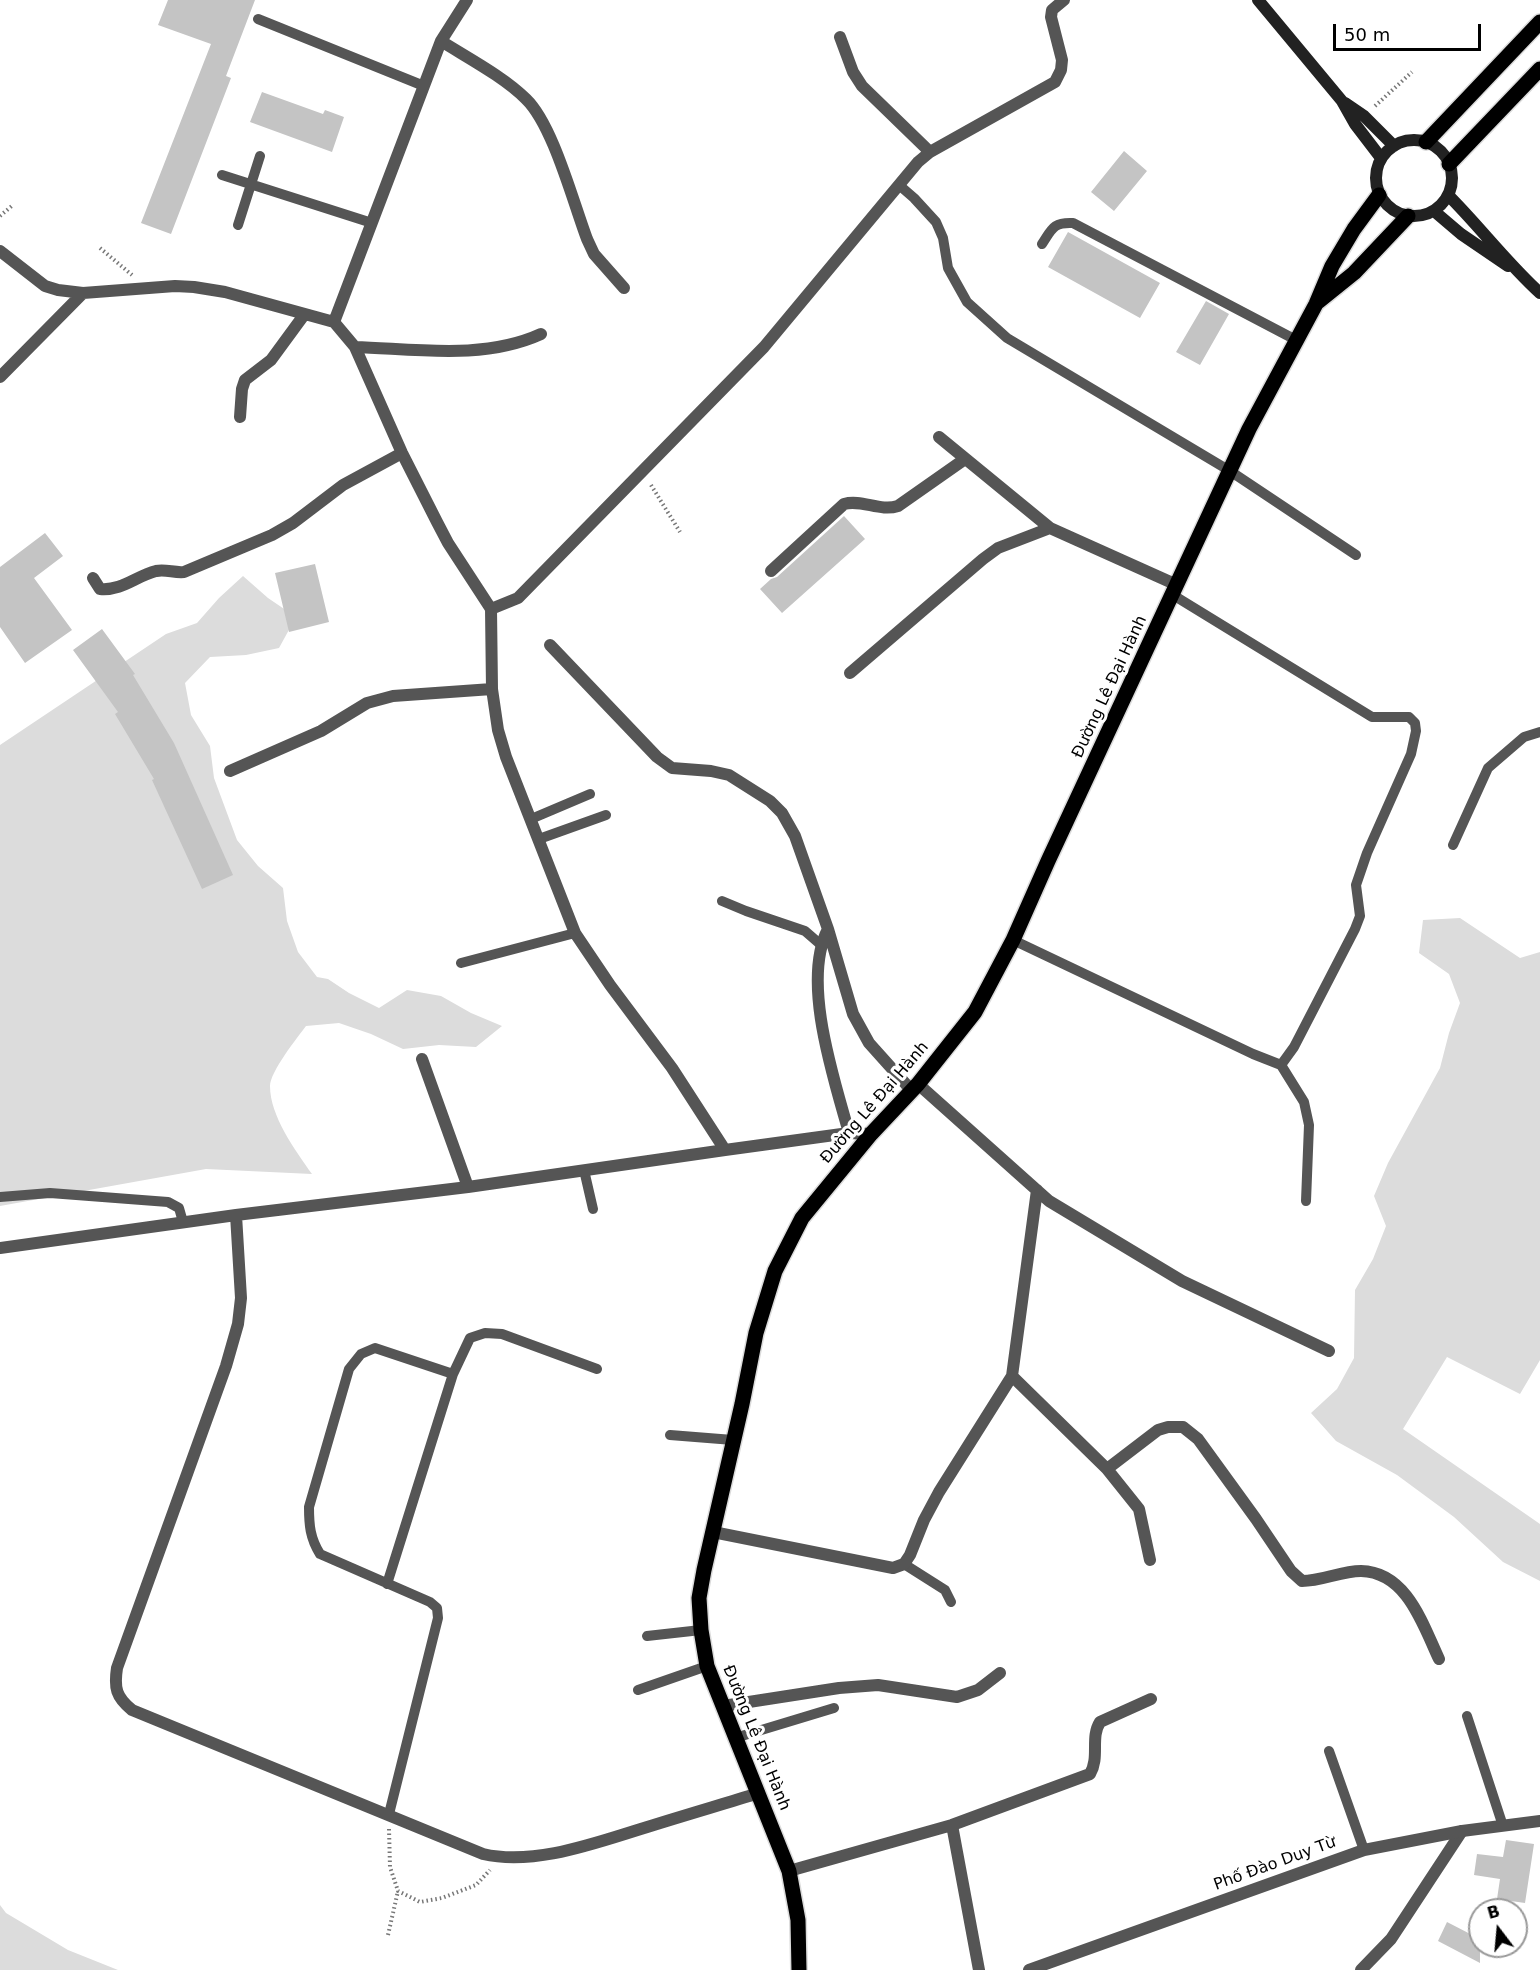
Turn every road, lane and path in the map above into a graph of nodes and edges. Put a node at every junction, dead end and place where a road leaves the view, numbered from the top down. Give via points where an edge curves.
1 (467, 0) edge
2 (1064, 0) edge
3 (1258, 0) edge
4 (258, 19) dead end
5 (1540, 22) edge
6 (840, 37) dead end
7 (441, 41) junction
8 (1540, 69) edge
9 (1412, 72) dead end
10 (424, 87) junction
11 (1342, 101) junction
12 (1364, 116) junction
13 (1426, 142) junction
14 (1394, 146) junction
15 (930, 152) junction
16 (260, 156) dead end
17 (1381, 158) junction
18 (1449, 164) junction
19 (222, 175) dead end
20 (250, 184) junction
21 (899, 184) junction
22 (1379, 195) junction
23 (1448, 195) junction
24 (13, 205) dead end
25 (1434, 211) junction
26 (0, 216) edge
27 (1408, 216) junction
28 (372, 223) junction
29 (238, 225) dead end
30 (1042, 244) dead end
31 (100, 248) dead end
32 (0, 251) edge
33 (1514, 270) junction
34 (144, 288) junction
35 (624, 288) dead end
36 (83, 293) junction
37 (1540, 293) edge
38 (1316, 304) junction
39 (304, 315) junction
40 (334, 322) junction
41 (541, 334) dead end
42 (1296, 340) junction
43 (355, 347) junction
44 (0, 377) edge
45 (240, 417) dead end
46 (939, 437) dead end
47 (402, 453) junction
48 (964, 459) junction
49 (1230, 471) junction
50 (642, 472) junction
51 (1050, 528) junction
52 (680, 532) dead end
53 (1356, 555) dead end
54 (771, 571) dead end
55 (93, 578) dead end
56 (1175, 590) junction
57 (491, 609) junction
58 (550, 645) dead end
59 (850, 673) dead end
60 (492, 689) junction
61 (1540, 732) edge
62 (230, 771) dead end
63 (590, 794) dead end
64 (606, 816) dead end
65 (531, 819) junction
66 (539, 839) junction
67 (1453, 845) dead end
68 (722, 901) dead end
69 (828, 929) junction
70 (575, 933) junction
71 (1013, 940) junction
72 (820, 944) junction
73 (461, 963) dead end
74 (422, 1059) dead end
75 (1281, 1065) junction
76 (915, 1087) junction
77 (849, 1133) junction
78 (871, 1134) junction
79 (725, 1150) junction
80 (584, 1170) junction
81 (468, 1187) junction
82 (1037, 1190) junction
83 (0, 1197) edge
84 (1306, 1201) dead end
85 (593, 1209) dead end
86 (236, 1215) junction
87 (183, 1222) junction
88 (0, 1248) edge
89 (1329, 1351) dead end
90 (597, 1369) dead end
91 (453, 1374) junction
92 (1012, 1376) junction
93 (670, 1434) dead end
94 (733, 1440) junction
95 (1107, 1468) junction
96 (713, 1532) junction
97 (1150, 1560) dead end
98 (904, 1564) junction
99 (387, 1584) junction
100 (951, 1602) dead end
101 (701, 1630) junction
102 (647, 1636) dead end
103 (1439, 1659) dead end
104 (707, 1666) junction
105 (1000, 1673) dead end
106 (638, 1690) dead end
107 (1151, 1699) dead end
108 (723, 1706) junction
109 (834, 1708) dead end
110 (1467, 1716) dead end
111 (735, 1738) junction
112 (1329, 1751) dead end
113 (759, 1793) junction
114 (389, 1814) junction
115 (1540, 1821) edge
116 (952, 1825) junction
117 (1503, 1826) junction
118 (1462, 1832) junction
119 (1364, 1850) junction
120 (500, 1858) junction
121 (789, 1871) junction
122 (398, 1891) junction
123 (388, 1935) dead end
124 (799, 1970) edge
125 (979, 1970) edge
126 (1029, 1970) edge
127 (1361, 1970) edge

1 - 7 street
2 - 15 street via 1052,10 1051,17 1062,60 1055,82
3 - 11 main road
4 - 10 lane
5 - 13 main road
6 - 15 street via 862,86
7 - 10 street
7 - 35 street via 528,100 547,130 594,254
8 - 18 main road
9 - 12 path
10 - 28 street
11 - 12 main road
11 - 17 main road
12 - 14 main road
13 - 14 main road via 1412,140
13 - 18 main road via 1436,147
14 - 17 main road
15 - 21 street
16 - 20 lane
17 - 22 main road via 1376,170
18 - 23 main road via 1452,179
19 - 20 lane
20 - 28 lane
20 - 29 lane
21 - 49 lane via 936,222 948,268 963,297 992,326
21 - 50 street via 764,347
22 - 27 main road via 1387,206
22 - 38 main road, Đường Lê Đại Hành via 1332,266
23 - 25 main road
23 - 33 main road
24 - 26 path
25 - 27 main road
25 - 33 main road
27 - 38 main road, Đường Lê Đại Hành via 1354,273
28 - 40 street
30 - 42 lane via 1054,226 1073,223
31 - 34 path
32 - 36 street via 45,286
33 - 37 main road
34 - 36 street
34 - 39 street via 194,287 225,292
36 - 44 street
38 - 42 main road, Đường Lê Đại Hành
39 - 40 street
39 - 45 street via 271,360 245,380
40 - 43 street
41 - 43 street via 522,342 473,351
42 - 49 main road, Đường Lê Đại Hành
43 - 47 street
46 - 48 street
47 - 55 street via 343,485 272,535 184,572 152,572 109,590 100,589
47 - 57 street via 448,543
48 - 51 street
48 - 54 street via 898,506 844,504
49 - 53 lane
49 - 56 main road, Đường Lê Đại Hành
50 - 52 path
50 - 57 street via 518,598
51 - 56 street
51 - 59 street via 998,548
56 - 71 main road, Đường Lê Đại Hành
56 - 75 lane via 1372,717 1409,717 1415,723 1411,754 1356,885 1358,922
57 - 60 street
58 - 69 street via 672,768 729,775 783,813
60 - 62 street via 393,696 366,703 321,731
60 - 65 street via 506,757
61 - 67 lane via 1524,737 1488,768
63 - 65 lane
64 - 66 lane
65 - 66 street
66 - 70 street
68 - 72 lane via 804,931
69 - 72 street
69 - 76 street via 853,1014 868,1043
70 - 73 lane
70 - 79 street via 672,1068
71 - 75 lane
71 - 76 main road, Đường Lê Đại Hành via 975,1012
72 - 77 street via 817,973 826,1054
74 - 81 street
75 - 84 lane via 1304,1102 1309,1125
76 - 78 main road, Đường Lê Đại Hành
76 - 82 street
77 - 78 street
77 - 79 street
78 - 94 main road, Đường Lê Đại Hành via 802,1218 775,1271 756,1333
79 - 80 street
80 - 81 street
80 - 85 lane
81 - 86 street
82 - 89 street via 1182,1281
82 - 92 street
83 - 87 lane via 50,1193 168,1202 179,1208
86 - 87 street
86 - 114 street via 241,1298 238,1324 114,1685 122,1702 132,1710
87 - 88 street
90 - 91 lane via 502,1334 485,1333 470,1338
91 - 99 lane
91 - 99 lane via 375,1348 361,1354 349,1369 309,1507 309,1527 320,1554
92 - 95 street
92 - 98 street via 939,1492
93 - 94 lane
94 - 96 main road, Đường Lê Đại Hành
95 - 97 street via 1140,1509
95 - 103 street via 1158,1430 1183,1427 1198,1439 1302,1581 1361,1571 1377,1574 1399,1586 1413,1604
96 - 98 street via 893,1568
96 - 101 main road, Đường Lê Đại Hành via 699,1598
98 - 100 lane via 945,1590
99 - 114 lane via 430,1602 437,1608 438,1618
101 - 102 lane
101 - 104 main road, Đường Lê Đại Hành
104 - 106 lane
104 - 108 main road, Đường Lê Đại Hành
105 - 108 street via 978,1690 957,1697 878,1685
107 - 116 street via 1100,1722 1095,1729 1095,1765 1090,1774
108 - 111 main road, Đường Lê Đại Hành
109 - 111 lane
110 - 117 lane
111 - 113 main road, Đường Lê Đại Hành
112 - 119 lane
113 - 120 street via 587,1845 523,1858
113 - 121 main road, Đường Lê Đại Hành
114 - 120 street
114 - 122 path via 390,1867
115 - 117 street, Phố Đào Duy Từ
116 - 121 street
116 - 125 street
117 - 118 street, Phố Đào Duy Từ
118 - 119 street, Phố Đào Duy Từ
118 - 127 street via 1391,1939
119 - 126 street, Phố Đào Duy Từ
120 - 122 path via 476,1885 442,1898 420,1902
121 - 124 main road, Đường Lê Đại Hành via 798,1920
122 - 123 path

